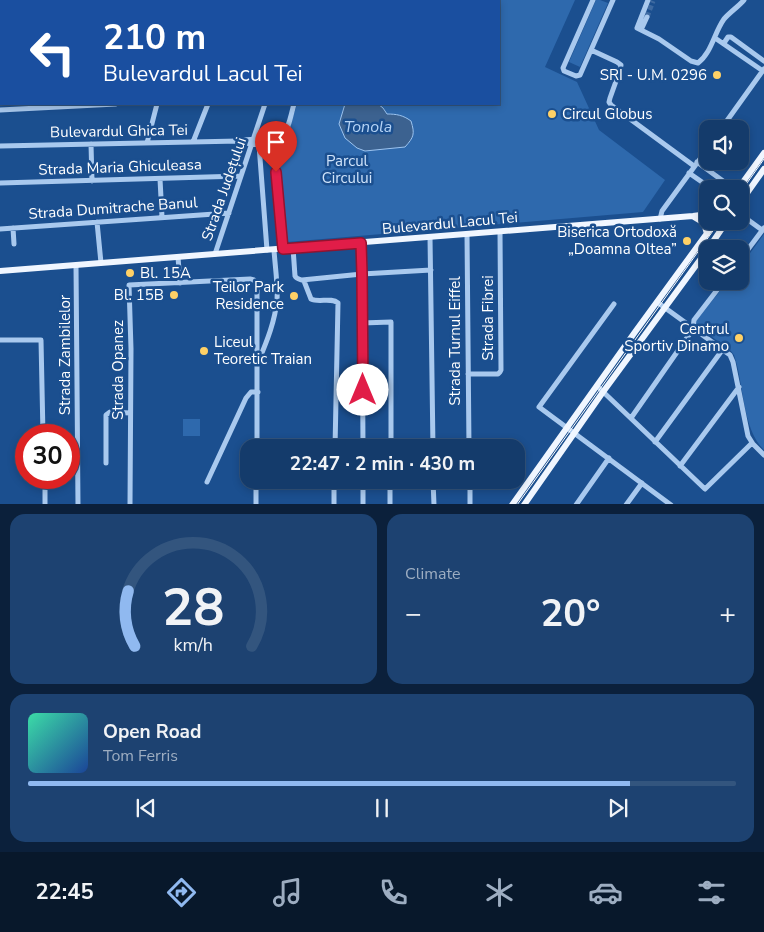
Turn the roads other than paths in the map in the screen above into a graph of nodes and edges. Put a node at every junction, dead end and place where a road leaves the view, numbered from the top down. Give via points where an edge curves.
1 (593, 0) edge
2 (613, 0) edge
3 (648, 0) edge
4 (744, 0) edge
5 (647, 17) tunnel mouth
6 (641, 30) junction
7 (715, 38) junction
8 (724, 43) junction
9 (591, 50) junction
10 (764, 61) edge
11 (763, 70) edge
12 (74, 105) edge
13 (158, 105) edge
14 (208, 105) edge
15 (265, 105) edge
16 (294, 105) edge
17 (48, 106) edge
18 (0, 110) edge
19 (727, 120) edge
20 (193, 142) junction
21 (252, 142) junction
22 (147, 143) junction
23 (271, 143) junction
24 (91, 144) junction
25 (0, 146) edge
26 (259, 146) junction
27 (764, 153) edge
28 (699, 160) edge
29 (696, 164) junction
30 (764, 169) edge
31 (689, 172) junction
32 (241, 176) junction
33 (160, 179) junction
34 (700, 180) edge
35 (720, 180) edge
36 (744, 180) edge
37 (92, 181) junction
38 (0, 183) edge
39 (749, 190) edge
40 (228, 213) junction
41 (699, 215) edge
42 (693, 216) junction
43 (162, 217) junction
44 (699, 218) edge
45 (660, 219) junction
46 (749, 220) edge
47 (97, 222) junction
48 (0, 228) edge
49 (13, 228) junction
50 (763, 229) edge
51 (710, 230) edge
52 (500, 232) junction
53 (467, 234) junction
54 (707, 234) junction
55 (430, 237) junction
56 (361, 243) junction
57 (14, 244) dead end
58 (292, 248) junction
59 (749, 248) edge
60 (283, 249) junction
61 (271, 250) junction
62 (215, 254) junction
63 (178, 257) junction
64 (699, 261) edge
65 (100, 263) junction
66 (76, 265) junction
67 (431, 270) junction
68 (0, 271) edge
69 (362, 274) junction
70 (302, 280) junction
71 (180, 283) junction
72 (717, 290) edge
73 (657, 302) junction
74 (614, 304) dead end
75 (258, 308) junction
76 (276, 308) junction
77 (665, 308) junction
78 (362, 323) junction
79 (693, 328) junction
80 (0, 340) edge
81 (723, 349) junction
82 (258, 362) junction
83 (468, 374) junction
84 (597, 386) junction
85 (739, 387) junction
86 (258, 392) junction
87 (604, 392) junction
88 (130, 413) junction
89 (631, 418) junction
90 (43, 424) edge
91 (567, 428) junction
92 (574, 433) junction
93 (257, 439) edge
94 (335, 439) edge
95 (363, 439) edge
96 (390, 439) edge
97 (433, 439) edge
98 (469, 439) edge
99 (655, 442) junction
100 (752, 442) junction
101 (764, 455) edge
102 (609, 458) junction
103 (106, 463) dead end
104 (680, 466) junction
105 (207, 482) dead end
106 (642, 483) junction
107 (45, 489) edge
108 (256, 489) edge
109 (334, 489) edge
110 (363, 489) edge
111 (390, 489) edge
112 (433, 489) edge
113 (470, 489) edge
114 (45, 504) edge
115 (78, 504) edge
116 (130, 504) edge
117 (256, 504) edge
118 (334, 504) edge
119 (363, 504) edge
120 (390, 504) edge
121 (434, 504) edge
122 (470, 504) edge
123 (512, 504) edge
124 (524, 504) edge
125 (576, 504) edge
126 (626, 504) edge
127 (671, 504) edge

1 - 9 street via 563,70 578,76
2 - 9 street
3 - 6 street via 637,28
4 - 7 street via 725,18
5 - 6 street
6 - 7 street via 695,63 701,61
7 - 8 street
8 - 10 street via 731,37
8 - 11 street
9 - 29 street via 621,65 610,98 611,105
11 - 19 street
12 - 17 street
13 - 22 street
14 - 20 street
15 - 21 street, Strada Județului
16 - 23 street, Strada Județului via 286,132
17 - 18 street
20 - 21 street, Bulevardul Ghica Tei via 245,139
20 - 22 street, Bulevardul Ghica Tei
21 - 23 street
21 - 26 street
21 - 32 street, Strada Județului
22 - 24 street, Bulevardul Ghica Tei
23 - 26 street
23 - 60 street
24 - 25 street, Bulevardul Ghica Tei
24 - 37 street
26 - 61 street
27 - 36 main road
28 - 29 street
29 - 31 street
29 - 35 street
30 - 39 main road
31 - 34 street
31 - 45 street
32 - 33 street, Strada Maria Ghiculeasa
32 - 40 street, Strada Județului
33 - 37 street, Strada Maria Ghiculeasa
33 - 43 street
37 - 38 street, Strada Maria Ghiculeasa
40 - 43 street, Strada Dumitrache Banul
40 - 62 street, Strada Județului
41 - 42 main road, Bulevardul Lacul Tei
42 - 44 main road, Bulevardul Lacul Tei
42 - 45 main road, Bulevardul Lacul Tei
42 - 54 main road via 704,223
43 - 47 street, Strada Dumitrache Banul
45 - 52 main road, Bulevardul Lacul Tei
46 - 50 street
47 - 49 street, Strada Dumitrache Banul
47 - 65 street
48 - 49 street, Strada Dumitrache Banul
49 - 57 street
50 - 59 street
51 - 54 main road
52 - 53 main road, Bulevardul Lacul Tei
52 - 83 street, Strada Fibrei via 501,370 498,374
53 - 55 main road, Bulevardul Lacul Tei
53 - 83 street, Strada Turnul Eiffel
54 - 73 main road
55 - 56 main road, Bulevardul Lacul Tei
55 - 67 street
56 - 58 main road, Bulevardul Lacul Tei
56 - 69 street
58 - 60 main road, Bulevardul Lacul Tei
58 - 70 street via 295,276
60 - 61 main road, Bulevardul Lacul Tei
61 - 62 main road, Bulevardul Lacul Tei
61 - 76 street
62 - 63 main road, Bulevardul Lacul Tei
63 - 65 main road, Bulevardul Lacul Tei
63 - 71 street
64 - 77 main road
65 - 66 main road, Bulevardul Lacul Tei
66 - 68 main road, Bulevardul Lacul Tei
66 - 115 street, Strada Zambilelor
67 - 69 street
67 - 97 street
69 - 70 street
69 - 78 street
70 - 94 street via 311,299 335,300 338,303
71 - 75 street, Strada Opanez via 254,280
71 - 88 street, Strada Opanez via 129,285
72 - 79 street via 694,320
73 - 77 street
73 - 84 main road
74 - 91 street via 539,407
75 - 76 street
75 - 82 street
76 - 82 street
77 - 79 street
77 - 87 main road
78 - 95 street
78 - 96 street via 391,322
79 - 81 street
79 - 89 street
80 - 90 street via 41,340
81 - 85 street via 732,358
81 - 99 street
82 - 86 street
83 - 98 street, Strada Turnul Eiffel
84 - 87 street
84 - 91 main road
85 - 100 street via 747,434
85 - 104 street
86 - 93 street
86 - 105 street via 250,392 246,398
87 - 89 street
87 - 92 main road
88 - 103 street via 110,412 106,416
88 - 116 street, Strada Opanez
89 - 99 street
91 - 92 street
91 - 123 main road
92 - 102 street
92 - 124 main road
99 - 104 street
100 - 101 street
100 - 104 street via 705,489
102 - 106 street
102 - 125 street
106 - 126 street
106 - 127 street
107 - 114 street
108 - 117 street
109 - 118 street
110 - 119 street
111 - 120 street
112 - 121 street
113 - 122 street

